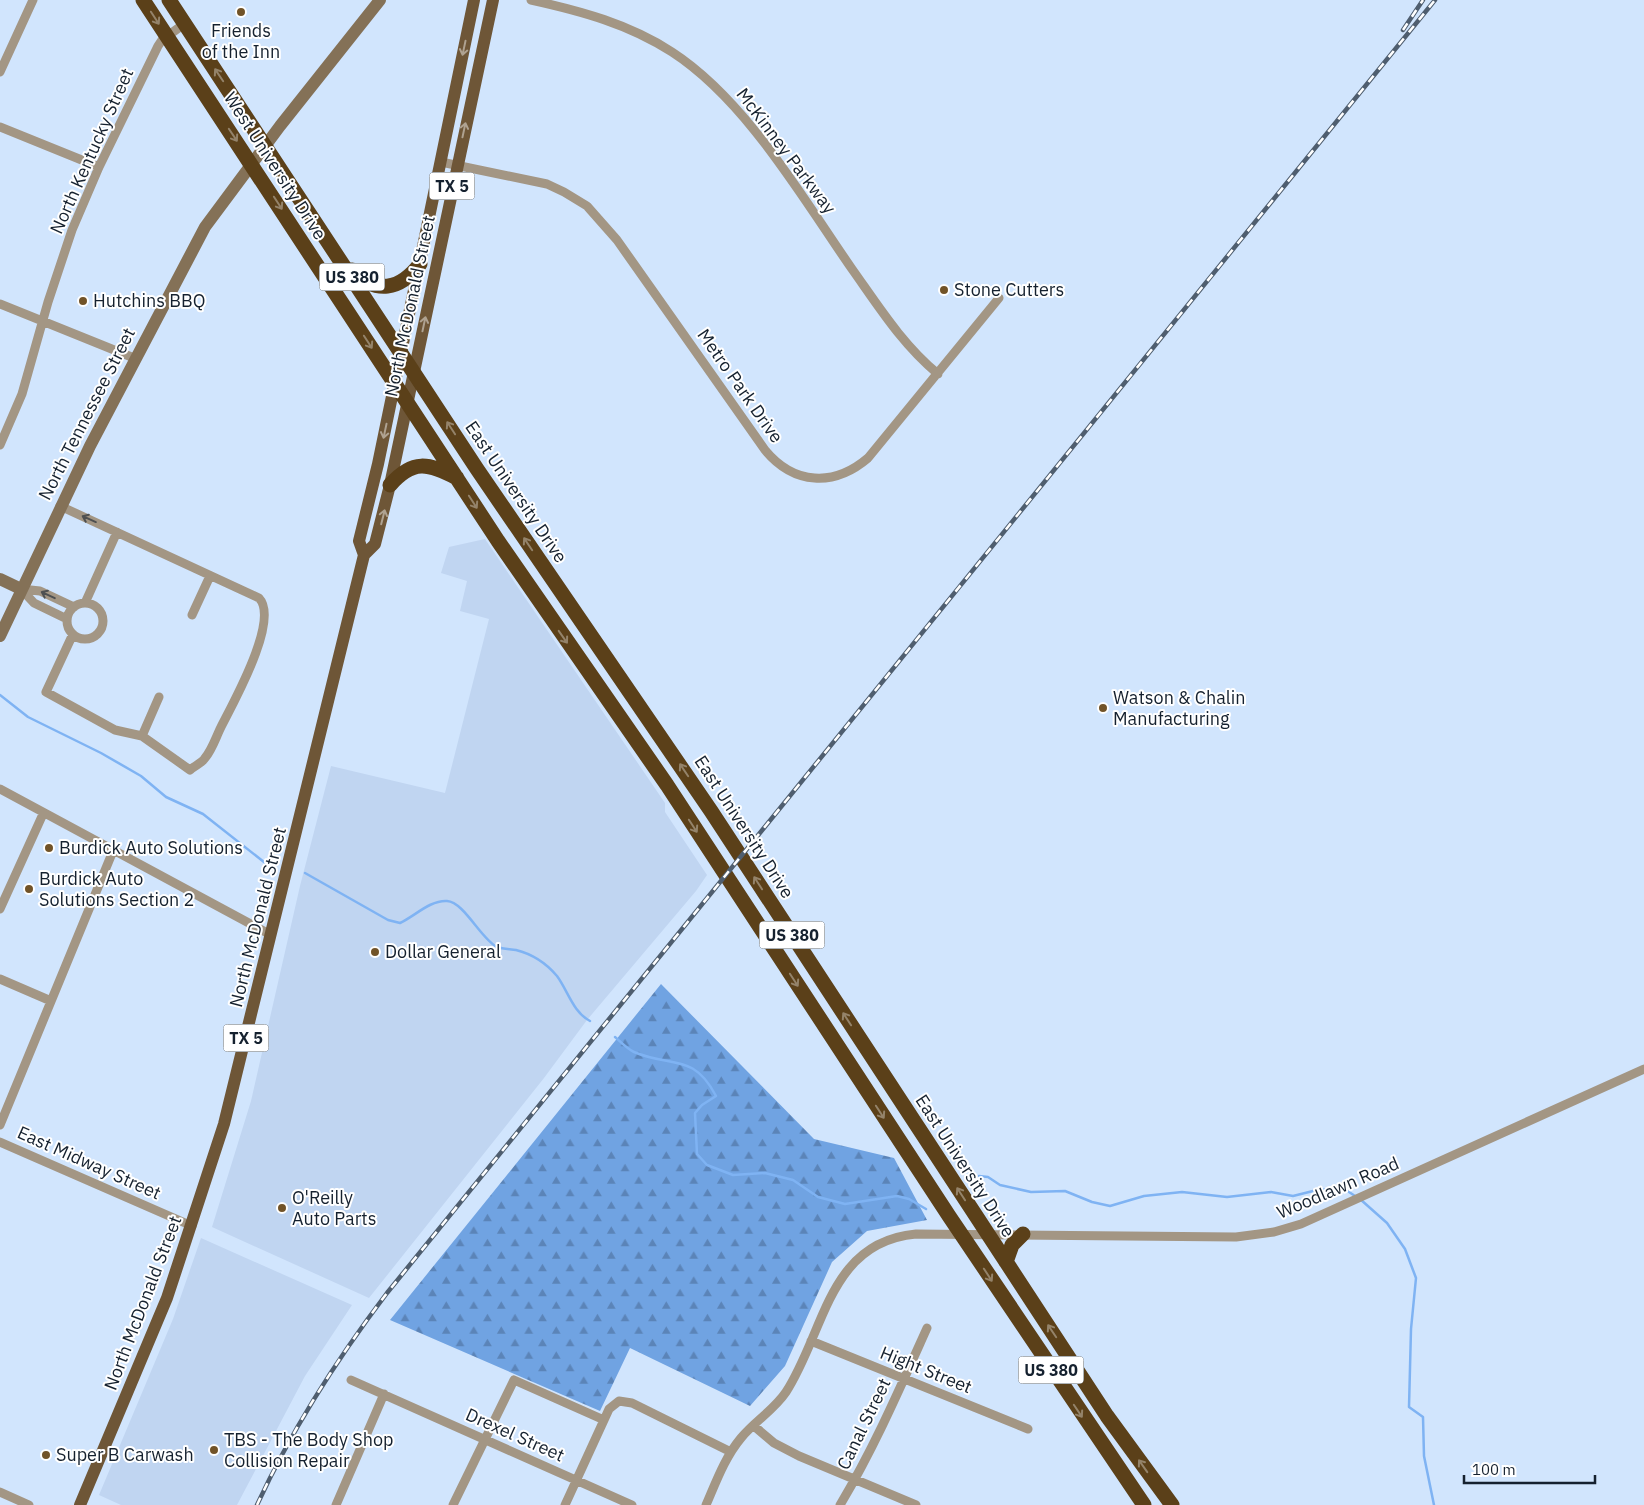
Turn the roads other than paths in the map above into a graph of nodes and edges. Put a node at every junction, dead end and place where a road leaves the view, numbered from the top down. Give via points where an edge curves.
1 (33, 0) edge
2 (143, 0) edge
3 (169, 0) edge
4 (380, 0) edge
5 (474, 0) edge
6 (493, 0) edge
7 (531, 0) edge
8 (184, 24) junction
9 (167, 36) junction
10 (0, 72) edge
11 (0, 127) edge
12 (265, 144) junction
13 (251, 162) junction
14 (441, 162) junction
15 (457, 165) junction
16 (99, 167) junction
17 (335, 252) junction
18 (420, 264) junction
19 (999, 298) dead end
20 (0, 304) edge
21 (42, 322) junction
22 (402, 352) junction
23 (134, 358) junction
24 (414, 372) junction
25 (938, 374) junction
26 (395, 383) junction
27 (408, 403) junction
28 (0, 445) edge
29 (458, 478) junction
30 (390, 485) junction
31 (60, 506) junction
32 (117, 532) junction
33 (364, 556) junction
34 (210, 576) junction
35 (0, 578) edge
36 (555, 584) junction
37 (21, 589) junction
38 (535, 597) junction
39 (85, 603) junction
40 (74, 608) junction
41 (192, 615) dead end
42 (67, 620) junction
43 (72, 634) junction
44 (0, 636) edge
45 (159, 697) dead end
46 (142, 736) junction
47 (0, 789) edge
48 (43, 814) junction
49 (113, 851) junction
50 (0, 910) edge
51 (271, 935) junction
52 (0, 978) edge
53 (51, 1001) junction
54 (873, 1060) junction
55 (1644, 1069) edge
56 (854, 1072) junction
57 (0, 1125) edge
58 (0, 1142) edge
59 (192, 1226) junction
60 (962, 1234) junction
61 (988, 1234) junction
62 (1022, 1234) junction
63 (1006, 1262) junction
64 (927, 1328) dead end
65 (811, 1341) junction
66 (1081, 1374) junction
67 (904, 1378) junction
68 (351, 1380) dead end
69 (1061, 1386) junction
70 (384, 1394) junction
71 (604, 1420) junction
72 (754, 1426) junction
73 (1028, 1429) dead end
74 (486, 1439) junction
75 (731, 1452) junction
76 (576, 1480) junction
77 (856, 1480) junction
78 (0, 1492) edge
79 (29, 1505) edge
80 (80, 1505) edge
81 (336, 1505) edge
82 (453, 1505) edge
83 (565, 1505) edge
84 (632, 1505) edge
85 (706, 1505) edge
86 (840, 1505) edge
87 (916, 1505) edge
88 (1144, 1505) edge
89 (1172, 1505) edge

1 - 10 street
2 -> 9 highway, West University Drive / US 380
3 - 8 highway, West University Drive / US 380
4 - 12 street, North Tennessee Street
5 -> 14 main road, North McDonald Street / TX 5
15 -> 6 main road, North McDonald Street / TX 5
7 - 25 street, McKinney Parkway via 576,10 634,31 672,52 713,84 753,129 901,339
8 - 9 street, North Kentucky Street
12 -> 8 highway, West University Drive / US 380
9 -> 13 highway, West University Drive / US 380
9 - 16 street, North Kentucky Street via 158,46
11 - 16 street
12 - 13 street, North Tennessee Street
12 - 17 highway, West University Drive / US 380
13 - 23 street, North Tennessee Street via 205,227
13 -> 26 highway, West University Drive / US 380
14 - 15 street, Metro Park Drive
14 - 18 main road, North McDonald Street / TX 5
24 -> 15 main road, North McDonald Street / TX 5
15 - 25 street, Metro Park Drive via 547,184 587,206 617,240 764,450 791,472 827,478 853,470 874,452
16 - 21 street, North Kentucky Street via 72,230
17 - 18 highway via 362,279 378,285 393,286 403,282
17 - 22 highway, West University Drive / US 380
18 - 22 main road, North McDonald Street / TX 5
19 - 25 street, Metro Park Drive
20 - 21 street
21 - 23 street
21 - 28 street, North Kentucky Street via 22,394
22 - 24 highway, West University Drive / US 380
22 - 26 main road, North McDonald Street / TX 5
23 - 31 street, North Tennessee Street
24 - 27 main road, North McDonald Street / TX 5
36 -> 24 highway, East University Drive / US 380
26 - 27 highway, West University Drive / US 380
26 -> 33 main road, North McDonald Street / TX 5 via 359,541
27 - 29 highway, US 380
27 - 30 main road, North McDonald Street / TX 5
29 - 30 highway via 435,467 422,465 402,473
29 -> 38 highway, US 380
33 -> 30 main road, North McDonald Street / TX 5 via 375,544
32 -> 31 street
31 - 37 street, North Tennessee Street
32 - 34 street
32 - 39 street
33 - 51 main road, North McDonald Street / TX 5
34 - 41 street
34 - 46 street via 259,598 264,604 258,648 205,759 190,770
35 - 37 street
36 - 38 highway
54 -> 36 highway, East University Drive / US 380 via 676,758
40 -> 37 street via 40,591
37 - 42 street via 34,603
37 - 44 street, North Tennessee Street
38 -> 56 highway, US 380 via 667,785
39 - 40 street
39 - 43 street via 100,611 102,628 89,639
40 - 42 street
42 - 43 street
43 - 46 street via 46,692 115,730
45 - 46 street
47 - 48 street
48 - 49 street
48 - 50 street
49 - 51 street
49 - 53 street
51 - 59 main road, North McDonald Street / TX 5 via 234,1088
52 - 53 street
53 - 57 street
54 - 56 highway
61 -> 54 highway, East University Drive / US 380
55 - 62 street, Woodlawn Road via 1301,1224 1274,1232 1222,1237
56 -> 60 highway, US 380
58 - 59 street, East Midway Street
59 - 80 main road, North McDonald Street / TX 5 via 164,1306
60 - 61 street, Woodlawn Road
60 - 65 street, Woodlawn Road via 902,1236 865,1252 841,1278
60 -> 69 highway, US 380
61 - 62 street, Woodlawn Road
61 - 63 highway, East University Drive / US 380
62 - 63 highway via 1012,1245
66 -> 63 highway, East University Drive / US 380
64 - 67 street, Canal Street
65 - 67 street, Hight Street
65 - 72 street, Woodlawn Road via 784,1394
66 - 69 highway
89 -> 66 highway, East University Drive / US 380 via 1107,1416
67 - 73 street, Hight Street
67 - 77 street, Canal Street
68 - 70 street, Drexel Street
69 -> 88 highway, US 380
70 - 74 street, Drexel Street
70 - 81 street
71 - 74 street via 514,1380
71 - 75 street via 613,1404 625,1401
71 - 76 street
72 - 75 street, Woodlawn Road
72 - 77 street via 790,1452
74 - 76 street, Drexel Street
74 - 82 street
75 - 85 street, Woodlawn Road
76 - 83 street
76 - 84 street, Drexel Street
77 - 86 street, Canal Street
77 - 87 street
78 - 79 street

